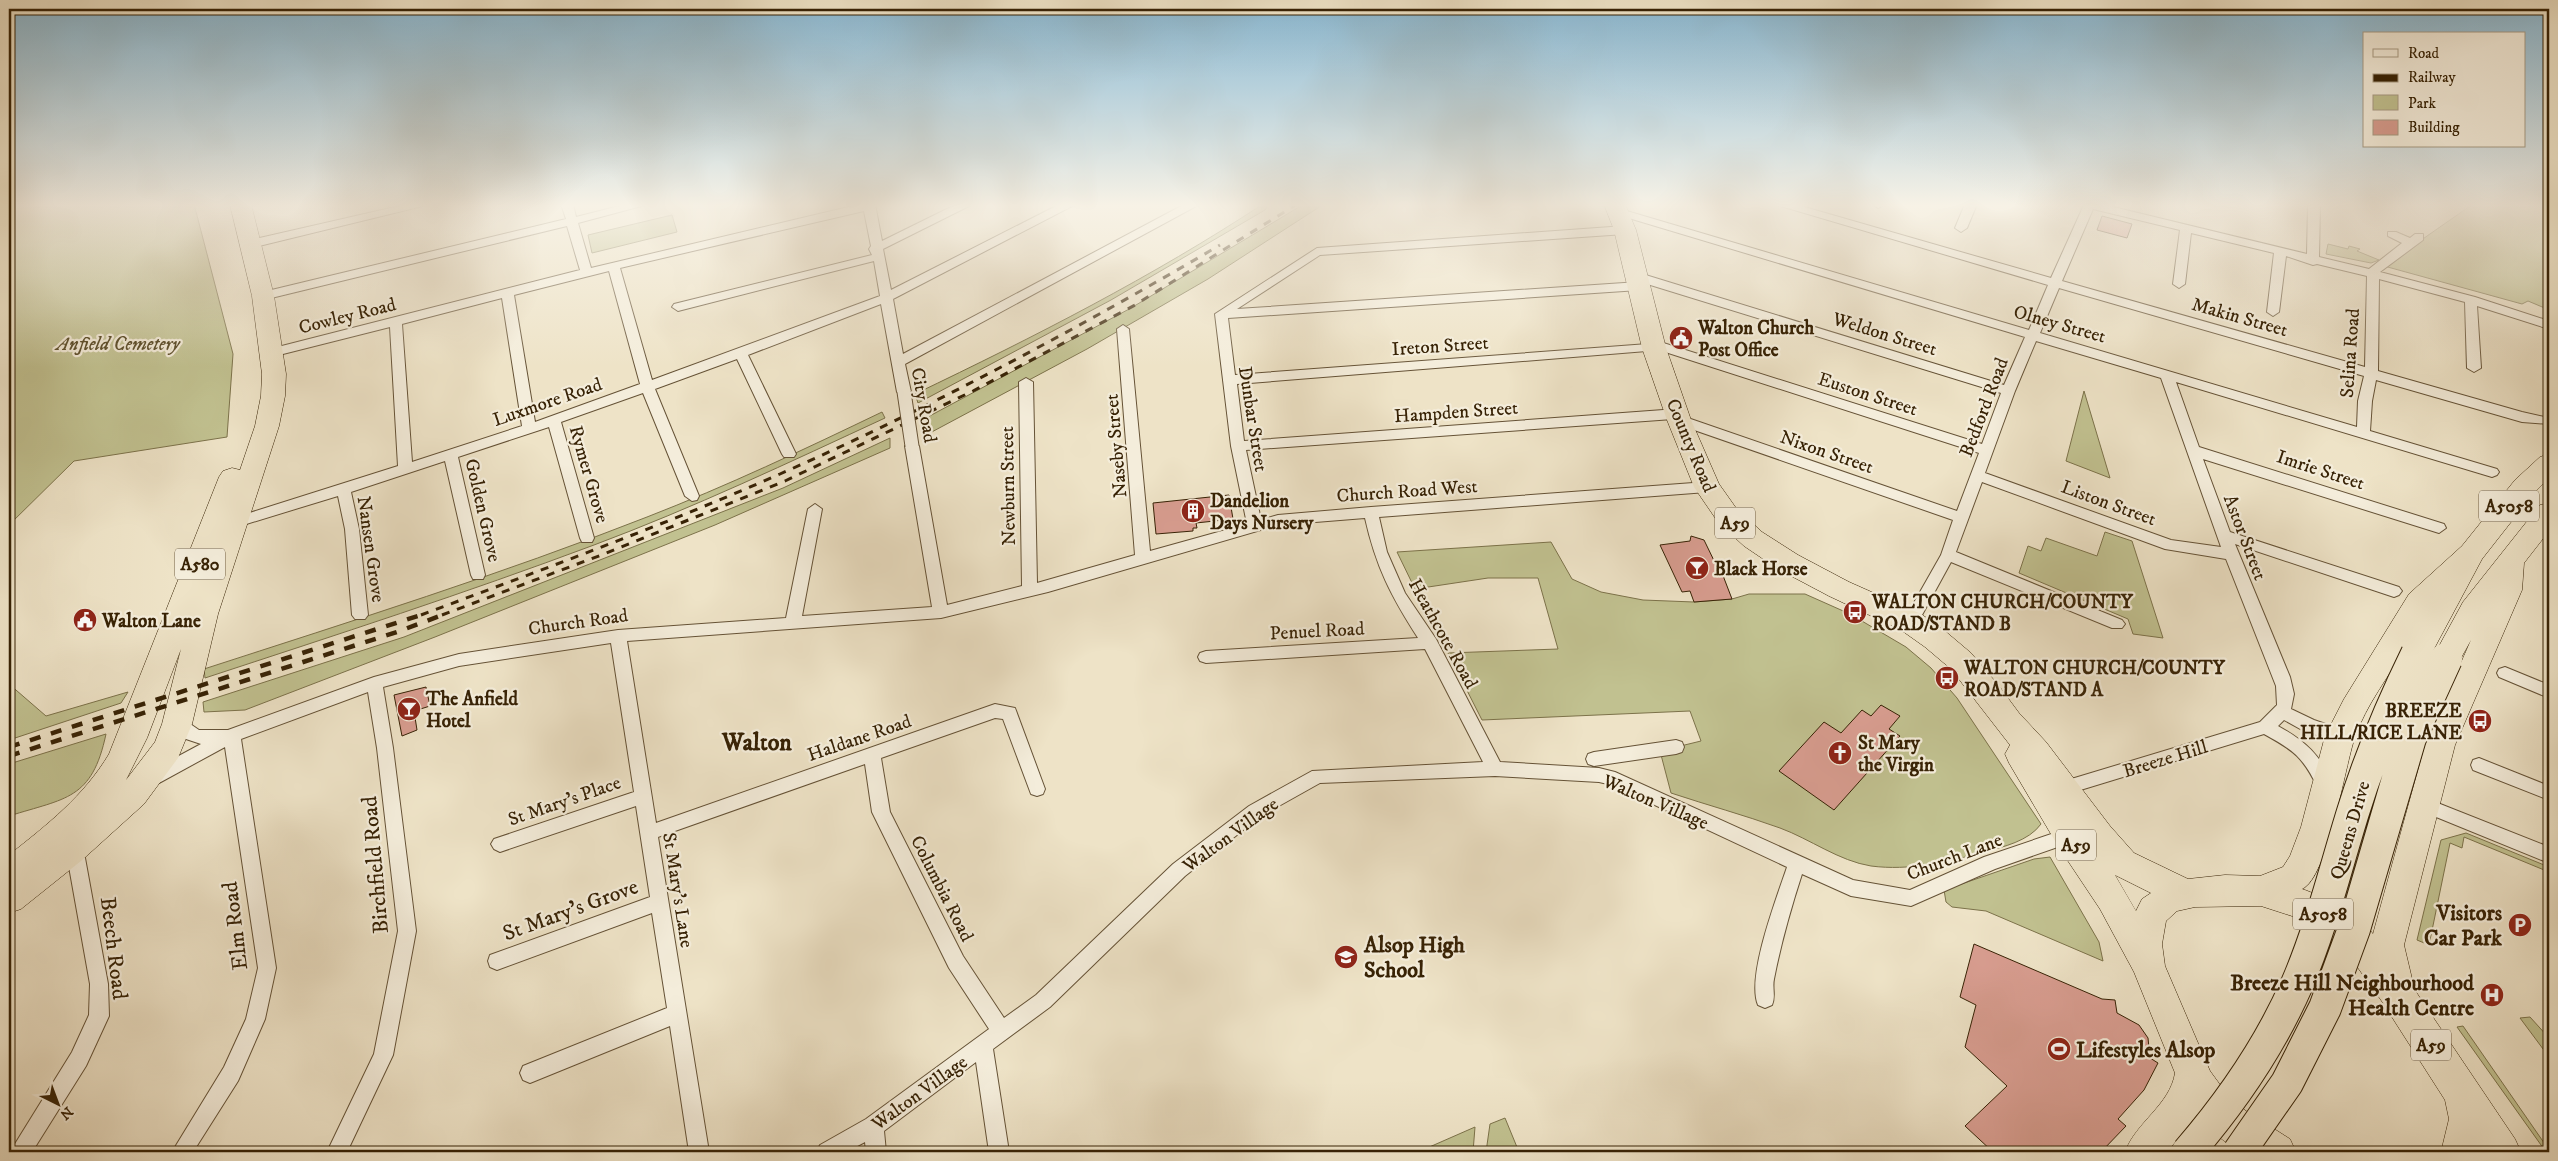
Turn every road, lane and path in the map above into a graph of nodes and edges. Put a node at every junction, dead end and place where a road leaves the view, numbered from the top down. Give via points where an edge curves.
1 (238, 258) edge
2 (254, 258) edge
3 (421, 258) edge
4 (583, 258) edge
5 (647, 258) edge
6 (857, 258) edge
7 (877, 258) edge
8 (963, 258) edge
9 (1092, 258) edge
10 (1307, 258) edge
11 (1630, 258) edge
12 (1767, 258) edge
13 (1969, 258) edge
14 (2066, 258) edge
15 (2182, 258) edge
16 (2279, 258) edge
17 (2301, 258) edge
18 (2390, 258) edge
19 (2312, 261) joint
20 (614, 266) junction
21 (587, 273) junction
22 (2373, 275) junction
23 (1637, 281) junction
24 (2055, 283) junction
25 (2179, 284) dead end
26 (508, 294) junction
27 (263, 296) junction
28 (885, 298) junction
29 (2471, 300) junction
30 (678, 307) dead end
31 (2273, 312) dead end
32 (1221, 314) junction
33 (396, 322) junction
34 (2549, 325) edge
35 (1123, 329) dead end
36 (2032, 335) junction
37 (1654, 346) junction
38 (271, 353) junction
39 (741, 353) junction
40 (898, 362) junction
41 (2474, 368) dead end
42 (2370, 372) junction
43 (2166, 374) junction
44 (1228, 380) junction
45 (1026, 382) dead end
46 (648, 388) junction
47 (2008, 391) junction
48 (1678, 417) junction
49 (554, 420) junction
50 (2545, 421) dead end
51 (529, 429) junction
52 (2363, 433) junction
53 (1238, 446) junction
54 (1986, 450) junction
55 (2192, 450) junction
56 (451, 454) junction
57 (789, 454) dead end
58 (2549, 463) edge
59 (405, 468) junction
60 (2492, 472) dead end
61 (1977, 475) junction
62 (1707, 488) junction
63 (343, 489) junction
64 (692, 496) dead end
65 (815, 509) dead end
66 (1372, 512) junction
67 (2549, 512) edge
68 (1962, 518) junction
69 (227, 521) junction
70 (1255, 528) junction
71 (2439, 528) dead end
72 (2224, 535) junction
73 (587, 538) dead end
74 (2472, 553) junction
75 (2231, 554) junction
76 (1948, 555) junction
77 (1143, 559) junction
78 (2511, 562) junction
79 (478, 576) dead end
80 (1030, 589) junction
81 (2394, 591) dead end
82 (942, 612) junction
83 (360, 615) dead end
84 (794, 621) junction
85 (1911, 622) junction
86 (2117, 624) dead end
87 (618, 636) junction
88 (1430, 643) junction
89 (2432, 656) junction
90 (1206, 657) dead end
91 (2505, 673) dead end
92 (374, 683) junction
93 (2549, 692) edge
94 (2283, 712) junction
95 (2008, 722) junction
96 (178, 724) junction
97 (2265, 727) junction
98 (232, 735) junction
99 (2340, 736) junction
100 (1676, 747) dead end
101 (872, 754) junction
102 (1594, 760) dead end
103 (2479, 765) dead end
104 (1495, 769) junction
105 (143, 783) junction
106 (2064, 788) junction
107 (1037, 789) dead end
108 (2327, 791) junction
109 (2549, 793) edge
110 (642, 796) junction
111 (2425, 804) junction
112 (648, 833) junction
113 (2069, 836) junction
114 (500, 844) dead end
115 (70, 851) junction
116 (2549, 855) edge
117 (1797, 863) junction
118 (9, 874) edge
119 (1851, 888) joint
120 (2261, 891) junction
121 (2186, 894) junction
122 (9, 898) edge
123 (660, 902) junction
124 (497, 961) dead end
125 (2148, 966) junction
126 (2399, 997) junction
127 (1765, 999) dead end
128 (678, 1013) junction
129 (1001, 1031) junction
130 (983, 1045) junction
131 (530, 1073) dead end
132 (2193, 1073) junction
133 (2462, 1094) junction
134 (873, 1126) junction
135 (20, 1152) edge
136 (182, 1152) edge
137 (337, 1152) edge
138 (699, 1152) edge
139 (828, 1152) edge
140 (876, 1152) edge
141 (999, 1152) edge
142 (2144, 1152) edge
143 (2188, 1152) edge
144 (2239, 1152) edge
145 (2277, 1152) edge
146 (2460, 1152) edge
147 (2502, 1152) edge

1 - 69 highway, A580 via 256,353 257,377
2 - 27 highway, A580
3 - 27 street
4 - 21 street
5 - 20 street, Cowley Road
6 - 30 street
7 - 28 street, City Road
8 - 28 street, Luxmore Road
9 - 40 street
10 - 32 street
11 - 23 highway, County Road / A59
12 - 36 street, Olney Street
13 - 24 street, Makin Street
14 - 24 street, Bedford Road
15 - 25 street
16 - 31 street
17 - 19 street
18 - 22 street via 2376,268
19 - 22 street
20 - 21 street, Cowley Road
20 - 46 street
21 - 26 street, Cowley Road
22 - 29 street
22 - 42 street, Selina Road
23 - 32 street
23 - 37 highway, County Road / A59
23 - 47 street, Weldon Street
24 - 36 street, Bedford Road
24 - 42 street, Makin Street
26 - 33 street, Cowley Road
26 - 51 street
27 - 38 highway, A580
28 - 39 street, Luxmore Road
28 - 40 street, City Road
29 - 34 street
29 - 41 street
32 - 44 street, Dunbar Street
33 - 38 street, Cowley Road
33 - 59 street
35 - 77 street, Naseby Street
36 - 43 street, Olney Street
36 - 47 street, Bedford Road
37 - 44 street, Ireton Street
37 - 48 highway, County Road / A59
37 - 54 street, Euston Street
38 - 69 highway, A580 via 273,396 267,426
39 - 46 street, Luxmore Road
39 - 57 street
40 - 82 street, City Road, bridge
42 - 50 street, Makin Street
42 - 52 street, Selina Road via 2364,401
43 - 52 street, Olney Street
43 - 55 street, Astor Street
44 - 53 street, Dunbar Street
45 - 80 street, Newburn Street
46 - 49 street, Luxmore Road
46 - 64 street
47 - 54 street, Bedford Road
48 - 53 street, Hampden Street
48 - 62 highway, County Road / A59
48 - 68 street, Nixon Street
49 - 51 street, Luxmore Road
49 - 73 street, Rymer Grove
51 - 56 street, Luxmore Road
52 - 60 street, Olney Street
53 - 70 street, Dunbar Street
54 - 61 street, Bedford Road
55 - 71 street, Imrie Street
55 - 72 street, Astor Street
56 - 59 street, Luxmore Road
56 - 79 street, Golden Grove
58 - 74 highway, A5058 via 2524,487
59 - 63 street, Luxmore Road
61 - 68 street, Bedford Road
61 - 75 street, Liston Street via 2170,545
62 - 66 street, Church Road West
62 - 85 highway, County Road / A59 via 1727,515 1760,544 1839,589
63 - 69 street, Luxmore Road
63 - 83 street, Nansen Grove via 352,529
65 - 84 street
66 - 70 street, Church Road West via 1278,520
66 - 88 street, Heathcote Road via 1380,552 1398,595
67 - 78 highway, A5058
68 - 76 street, Bedford Road
69 - 96 highway, A580 via 187,676
69 - 118 highway, A580 via 180,617 123,758 107,784 86,809
70 - 77 street, Church Road West
72 - 75 street, Astor Street
72 - 81 street
74 - 89 highway, Queens Drive / A5058
74 - 99 highway via 2419,602
75 - 94 street, Astor Street via 2282,677 2288,698
76 - 85 street, Bedford Road
76 - 86 street
77 - 80 street, Church Road West
78 - 89 highway, Queens Drive / A5058 via 2474,610
78 - 111 highway via 2508,590 2440,745
80 - 82 street, Church Road West
82 - 84 street, Church Road
84 - 87 street, Church Road
85 - 95 highway, County Road / A59 via 1961,661
87 - 92 street, Church Road via 459,660
87 - 110 street, St Mary's Lane
88 - 90 street, Penuel Road
88 - 104 street, Heathcote Road
89 - 143 highway, Queens Drive / A5058, bridge via 2398,692 2366,772 2337,874 2292,997 2237,1092
89 - 144 highway, Queens Drive / A5058, bridge via 2346,956 2304,1052 2279,1097
91 - 93 street
92 - 98 street, Church Road
92 - 137 street, Birchfield Road via 407,931 383,1055
94 - 97 street, Breeze Hill
94 - 99 street
95 - 106 highway, County Road / A59
95 - 113 highway, County Road / A59 via 2027,767
96 - 98 street, Church Road via 188,735 205,738
96 - 105 highway, A580 via 167,749
97 - 106 street, Breeze Hill
97 - 108 street via 2306,751 2319,770
98 - 105 street, Church Road
98 - 136 street, Elm Road via 266,968 255,1018 230,1074
99 - 108 highway
100 - 102 street
101 - 107 street, Haldane Road via 995,711 1008,713
101 - 112 street, Haldane Road
101 - 129 street, Columbia Road via 881,812 960,968
103 - 109 street
104 - 117 street, Walton Village via 1599,775 1615,779
104 - 129 street, Walton Village via 1318,776 1255,811 1179,870 1042,1001
105 - 115 highway, A580 via 114,814
106 - 121 highway, County Road / A59 via 2098,836 2123,863
108 - 120 highway via 2304,863 2294,878
110 - 112 street, St Mary's Lane
110 - 114 street, St Mary's Place
111 - 116 street
111 - 126 highway via 2387,945
112 - 123 street, St Mary's Lane
113 - 119 street, Church Lane via 1990,863 1911,898
113 - 125 highway, County Road / A59 via 2112,898
115 - 122 highway, A580
115 - 135 street, Beech Road via 76,858 90,923 99,984 99,1016 80,1059
117 - 119 street, Walton Village
117 - 127 street via 1780,913 1764,982
120 - 121 highway, A59
120 - 126 highway, A59 via 2305,905 2354,936
121 - 125 highway, A59 via 2168,899 2154,910 2145,944
123 - 124 street, St Mary's Grove
123 - 128 street, St Mary's Lane
125 - 132 highway, A59
126 - 133 highway, A59
128 - 131 street
128 - 138 street, St Mary's Lane
129 - 130 street, Walton Village
130 - 134 street, Walton Village
130 - 141 street
132 - 142 highway via 2186,1100
132 - 145 highway, A59 via 2216,1110
133 - 146 highway, A59 via 2467,1120
133 - 147 highway, A59
134 - 139 street, Walton Village
134 - 140 street

